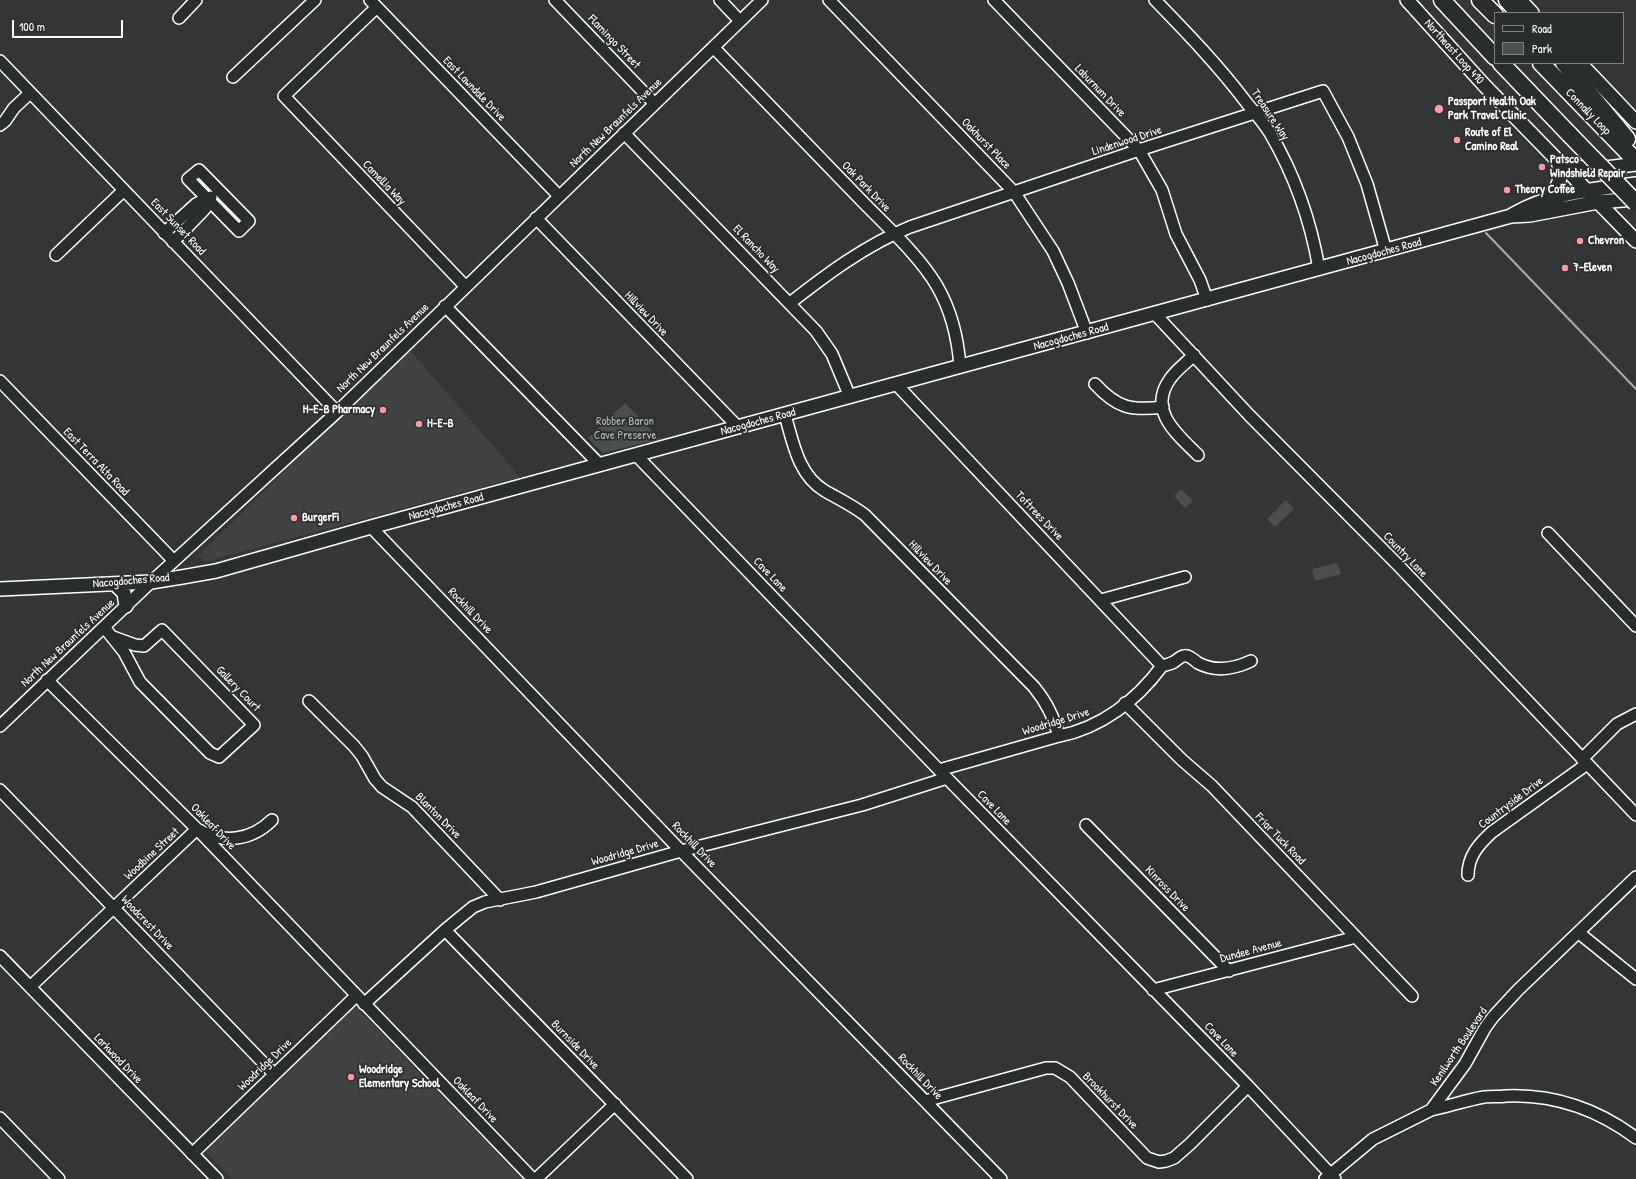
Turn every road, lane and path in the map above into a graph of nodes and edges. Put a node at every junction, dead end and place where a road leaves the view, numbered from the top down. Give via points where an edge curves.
1 (196, 0) edge
2 (315, 0) edge
3 (555, 0) edge
4 (720, 0) edge
5 (762, 0) edge
6 (829, 0) edge
7 (994, 0) edge
8 (1155, 0) edge
9 (1407, 0) edge
10 (1442, 0) edge
11 (1480, 0) edge
12 (1507, 0) edge
13 (1520, 0) edge
14 (374, 4) edge
15 (1518, 12) edge
16 (1531, 12) edge
17 (1494, 14) edge
18 (178, 18) dead end
19 (740, 21) junction
20 (714, 48) junction
21 (1494, 56) edge
22 (0, 61) edge
23 (1502, 64) edge
24 (1542, 64) edge
25 (1565, 64) edge
26 (1581, 64) edge
27 (233, 77) dead end
28 (30, 93) junction
29 (654, 103) junction
30 (1255, 113) junction
31 (1636, 122) edge
32 (0, 125) edge
33 (1612, 129) junction
34 (624, 132) junction
35 (1139, 150) junction
36 (1636, 150) edge
37 (1558, 161) junction
38 (1636, 161) edge
39 (1636, 164) edge
40 (1636, 184) edge
41 (124, 190) junction
42 (218, 190) junction
43 (1586, 190) junction
44 (1014, 192) junction
45 (559, 196) junction
46 (1636, 199) edge
47 (207, 201) junction
48 (1545, 201) junction
49 (1598, 202) junction
50 (1636, 203) edge
51 (236, 208) junction
52 (191, 216) junction
53 (1510, 216) junction
54 (536, 218) junction
55 (226, 219) junction
56 (1636, 228) edge
57 (164, 232) junction
58 (894, 234) junction
59 (1636, 234) edge
60 (1636, 241) edge
61 (174, 242) junction
62 (1386, 251) junction
63 (56, 255) dead end
64 (1319, 269) junction
65 (466, 287) junction
66 (1207, 300) junction
67 (790, 303) junction
68 (445, 306) junction
69 (1155, 314) junction
70 (1087, 333) junction
71 (1194, 355) junction
72 (960, 367) junction
73 (0, 381) edge
74 (896, 384) junction
75 (1095, 384) dead end
76 (850, 397) junction
77 (1163, 408) junction
78 (337, 412) junction
79 (785, 414) junction
80 (738, 427) junction
81 (636, 455) junction
82 (1198, 455) dead end
83 (600, 465) junction
84 (371, 527) junction
85 (1548, 533) dead end
86 (174, 561) junction
87 (1185, 577) dead end
88 (151, 582) junction
89 (114, 584) junction
90 (0, 589) edge
91 (1101, 600) junction
92 (126, 606) junction
93 (1636, 626) edge
94 (104, 627) junction
95 (113, 637) junction
96 (1251, 661) dead end
97 (1162, 666) junction
98 (47, 680) junction
99 (309, 701) dead end
100 (1125, 703) junction
101 (1636, 714) edge
102 (0, 726) edge
103 (1059, 736) junction
104 (1585, 761) junction
105 (939, 770) junction
106 (947, 778) junction
107 (0, 790) edge
108 (1636, 815) edge
109 (272, 820) dead end
110 (1086, 825) dead end
111 (197, 830) junction
112 (681, 851) junction
113 (1468, 876) dead end
114 (1636, 877) edge
115 (500, 900) junction
116 (114, 907) junction
117 (445, 930) junction
118 (1579, 932) junction
119 (1356, 937) junction
120 (0, 956) edge
121 (1229, 971) junction
122 (1636, 979) edge
123 (30, 987) junction
124 (1153, 990) junction
125 (356, 996) junction
126 (1412, 996) dead end
127 (364, 1004) junction
128 (274, 1074) junction
129 (1248, 1086) junction
130 (925, 1101) junction
131 (614, 1104) junction
132 (1431, 1110) junction
133 (0, 1118) edge
134 (1636, 1138) edge
135 (192, 1154) junction
136 (1330, 1177) edge
137 (59, 1179) edge
138 (217, 1179) edge
139 (535, 1179) edge
140 (687, 1179) edge
141 (1001, 1179) edge

1 - 18 street
2 - 27 street
3 - 29 street, Flamingo Street
4 - 19 street
5 - 19 street, North New Braunfels Avenue
6 - 44 street, Oakhurst Place
7 - 35 street, Laburnum Drive
8 - 30 street, Treasure Way via 1217,64
9 - 37 main road, Northeast Loop 410
10 - 21 highway
11 - 17 highway
12 - 15 highway
13 - 16 main road
14 - 45 street, East Lawndale Drive
14 - 65 street, Camellia Way via 284,96
19 - 20 street, North New Braunfels Avenue
20 - 29 street, North New Braunfels Avenue
20 - 58 street, Oak Park Drive
22 - 28 street, East Sunset Road
23 - 50 highway, bridge
24 - 33 highway, Connally Loop
25 - 33 highway
26 - 31 main road
28 - 32 street
28 - 41 street, East Sunset Road
29 - 34 street, North New Braunfels Avenue
30 - 35 street, Lindenwood Drive
30 - 62 street, Lindenwood Drive via 1323,91 1348,137 1367,184
30 - 64 street, Treasure Way via 1286,164 1317,253
33 - 36 highway
33 - 38 highway, Connally Loop
34 - 45 street, North New Braunfels Avenue
34 - 67 street, El Rancho Way
35 - 44 street, Lindenwood Drive
35 - 66 street, Laburnum Drive via 1162,190 1176,234 1200,280
37 - 39 main road via 1589,170
37 - 43 main road, Northeast Loop 410
37 - 48 main road via 1561,172 1559,184
40 - 43 main road, Nacogdoches Road
41 - 57 street, East Sunset Road
41 - 63 street
42 - 47 street
42 - 47 street via 199,170 188,180
42 - 51 street
43 - 48 main road, Nacogdoches Road
43 - 49 main road, Northeast Loop 410
44 - 58 street, Lindenwood Drive
44 - 70 street, Oakhurst Place via 1053,251
45 - 54 street, North New Braunfels Avenue
46 - 49 main road, Nacogdoches Road
47 - 52 street via 196,204
47 - 55 street
48 - 53 main road, Nacogdoches Road via 1528,206
49 - 53 main road, Nacogdoches Road via 1530,215
49 - 60 main road, Northeast Loop 410
51 - 55 street
51 - 55 street via 249,221 239,231
52 - 57 street
52 - 61 street
53 - 62 main road, Nacogdoches Road
54 - 65 street, North New Braunfels Avenue
54 - 80 street, Hillview Drive
56 - 59 main road
57 - 61 street, East Sunset Road
58 - 67 street, Lindenwood Drive via 833,270
58 - 72 street, Oak Park Drive via 927,271 944,300 955,331
61 - 78 street, East Sunset Road
62 - 64 main road, Nacogdoches Road
64 - 66 main road, Nacogdoches Road
65 - 68 street, North New Braunfels Avenue
66 - 69 main road, Nacogdoches Road
67 - 76 street, El Rancho Way via 816,331 832,354
68 - 78 street, North New Braunfels Avenue
68 - 83 street
69 - 70 main road, Nacogdoches Road
69 - 71 street, Country Lane
70 - 72 main road, Nacogdoches Road
71 - 77 street via 1170,378 1165,387
71 - 104 street, Country Lane via 1249,415 1398,565
72 - 74 main road, Nacogdoches Road
73 - 86 street, East Terra Alta Road
74 - 76 main road, Nacogdoches Road
74 - 91 street, Toftrees Drive
75 - 77 street via 1107,397 1120,404 1142,410
76 - 79 main road, Nacogdoches Road
77 - 82 street via 1165,418 1171,427
78 - 86 street, North New Braunfels Avenue
79 - 80 main road, Nacogdoches Road
79 - 103 street, Hillview Drive via 800,464 806,475 825,491 864,515 1028,682 1053,714
80 - 81 main road, Nacogdoches Road
81 - 83 main road, Nacogdoches Road
81 - 105 street, Cave Lane
83 - 84 main road, Nacogdoches Road
84 - 88 main road, Nacogdoches Road via 216,571
84 - 112 street, Rockhill Drive
85 - 93 street
86 - 88 street, North New Braunfels Avenue
87 - 91 street
88 - 89 main road, Nacogdoches Road
88 - 92 street, North New Braunfels Avenue
89 - 90 main road, Nacogdoches Road
89 - 92 main road via 124,593
91 - 97 street, Toftrees Drive
92 - 94 street, North New Braunfels Avenue
94 - 95 street, Gallery Court
94 - 98 street, North New Braunfels Avenue
95 - 95 street, Gallery Court via 130,661 140,682 216,757 254,725 162,630 144,646
96 - 97 street via 1242,666 1213,669 1183,655 1173,663
97 - 100 street, Woodridge Drive via 1152,681
98 - 102 street, North New Braunfels Avenue
98 - 111 street, Oakleaf Drive
99 - 115 street, Blanton Drive via 354,746 378,783 412,807
100 - 103 street, Woodridge Drive via 1096,724
100 - 119 street, Friar Tuck Road via 1212,786
101 - 104 street, Countryside Drive via 1617,724
103 - 105 street, Woodridge Drive
104 - 108 street, Country Lane
104 - 113 street, Countryside Drive via 1486,837 1474,851 1468,867
105 - 106 street, Cave Lane
106 - 112 street, Woodridge Drive via 862,805
106 - 124 street, Cave Lane
107 - 116 street, Woodcrest Drive
109 - 111 street, Woodbine Street via 258,831 235,839 217,838
110 - 121 street, Kinross Drive
111 - 116 street, Woodbine Street
111 - 125 street, Oakleaf Drive
112 - 115 street, Woodridge Drive
112 - 130 street, Rockhill Drive
114 - 118 street, Kenilworth Boulevard
115 - 117 street, Woodridge Drive via 473,906
116 - 123 street, Woodbine Street
116 - 128 street, Woodcrest Drive
117 - 127 street, Woodridge Drive
117 - 131 street, Burnside Drive
118 - 122 street
118 - 132 street, Kenilworth Boulevard via 1488,1022 1466,1064
119 - 121 street, Dundee Avenue
119 - 126 street, Friar Tuck Road
120 - 123 street, Larkwood Drive
121 - 124 street, Dundee Avenue
123 - 135 street, Larkwood Drive
124 - 129 street, Cave Lane
125 - 127 street, Oakleaf Drive
125 - 128 street, Woodridge Drive
127 - 139 street, Oakleaf Drive
128 - 135 street, Woodridge Drive
129 - 130 street, Brookhurst Drive via 1174,1158 1159,1162 1147,1158 1070,1077 1055,1068 1050,1067
129 - 136 street, Cave Lane
130 - 141 street, Rockhill Drive
131 - 139 street
131 - 140 street, Burnside Drive
132 - 134 street via 1485,1097 1532,1096 1565,1102 1590,1111 1608,1119
132 - 136 street, Kenilworth Boulevard via 1373,1138
133 - 137 street
135 - 138 street, Larkwood Drive

